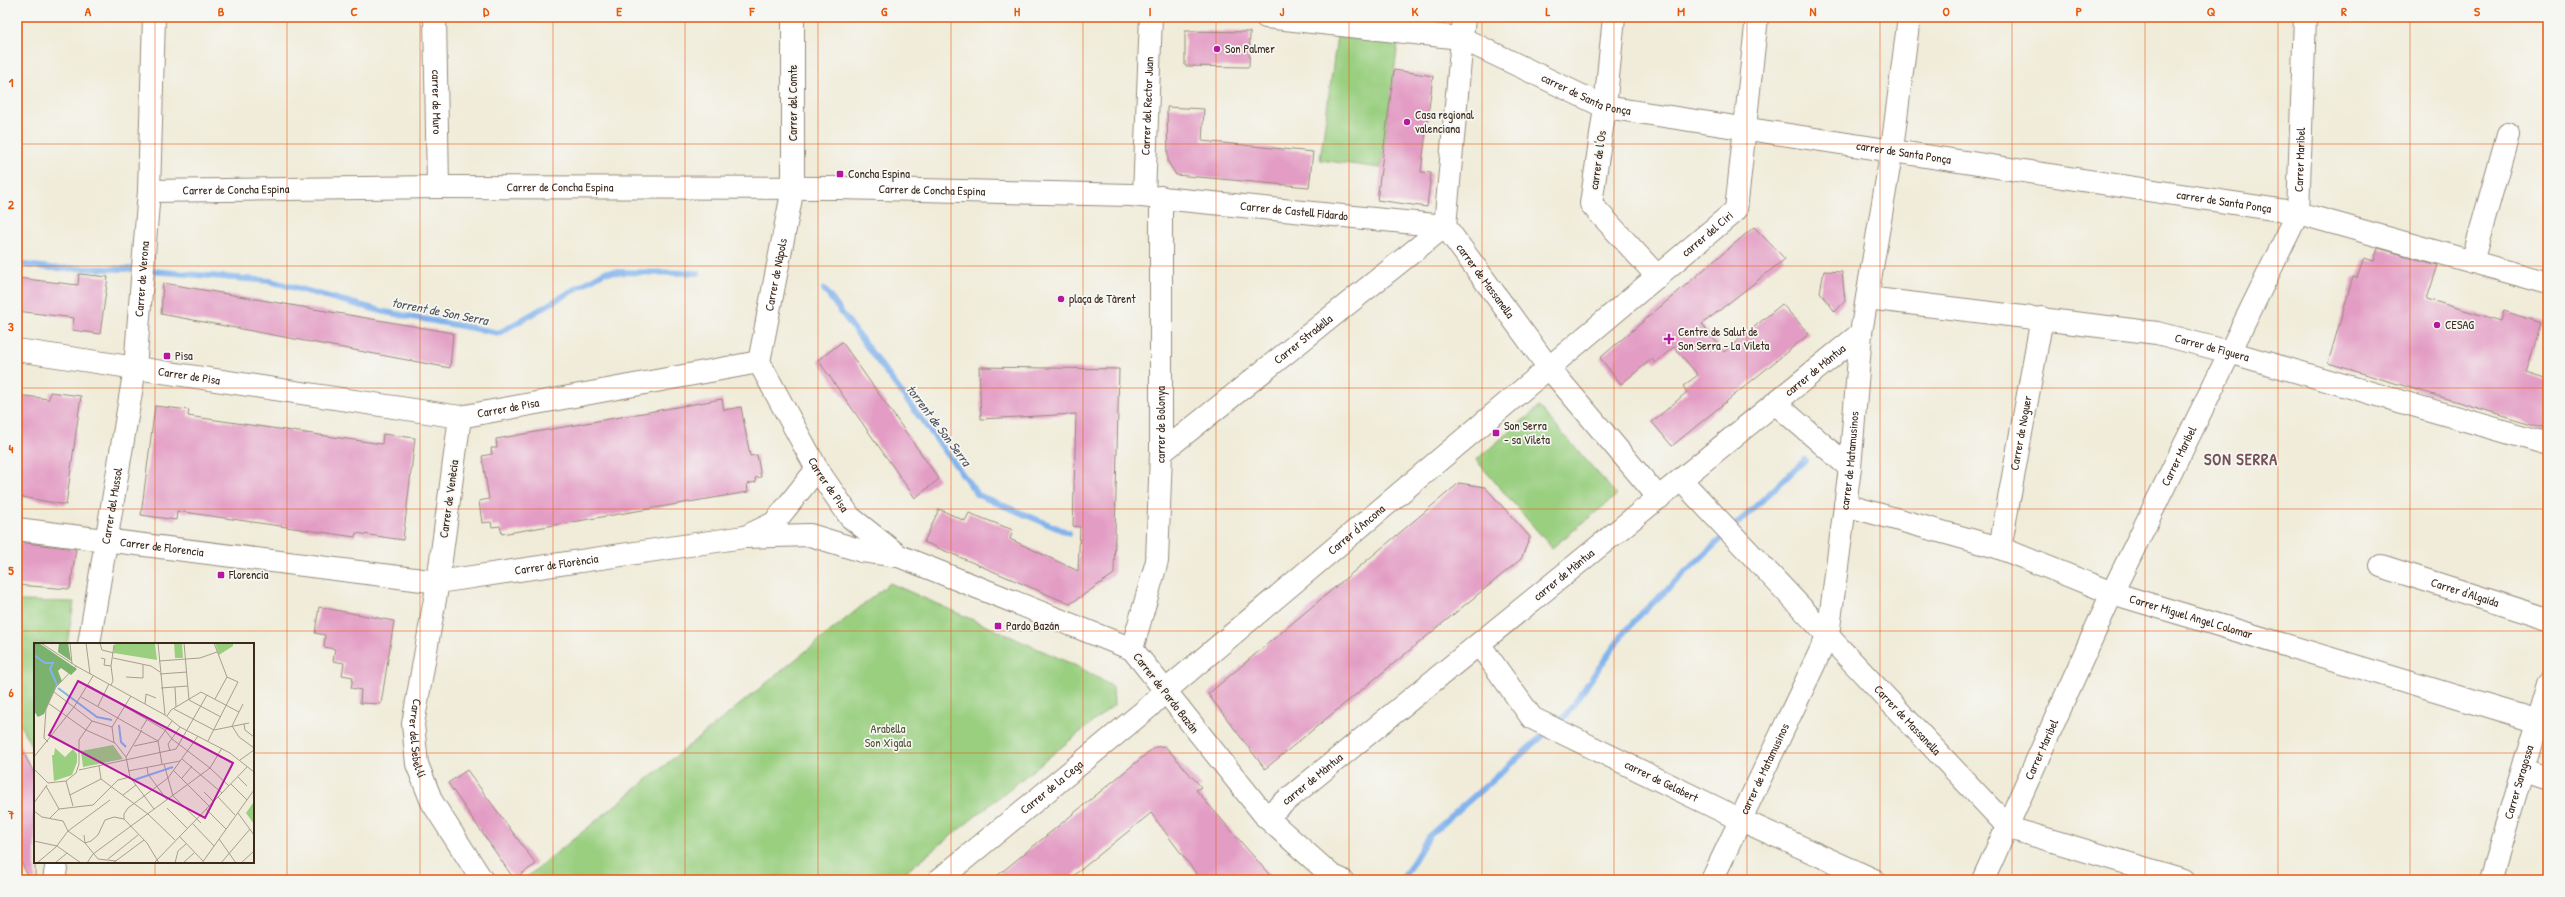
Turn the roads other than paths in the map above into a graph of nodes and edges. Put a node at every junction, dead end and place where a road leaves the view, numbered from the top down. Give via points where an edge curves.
1 (154, 17) edge
2 (435, 17) edge
3 (793, 17) edge
4 (1150, 17) edge
5 (1266, 17) edge
6 (1614, 17) edge
7 (1757, 17) edge
8 (1909, 17) edge
9 (2305, 17) edge
10 (1462, 27) edge
11 (1605, 107) junction
12 (1744, 126) junction
13 (2508, 134) dead end
14 (1892, 149) junction
15 (438, 187) junction
16 (793, 188) junction
17 (149, 190) junction
18 (1152, 196) junction
19 (2298, 213) junction
20 (1445, 226) junction
21 (2472, 262) junction
22 (1658, 277) junction
23 (2548, 283) edge
24 (1867, 298) junction
25 (2042, 318) junction
26 (1861, 333) junction
27 (17, 350) edge
28 (2229, 352) junction
29 (759, 362) junction
30 (135, 368) junction
31 (1549, 368) junction
32 (1775, 403) junction
33 (460, 417) junction
34 (2548, 444) edge
35 (1161, 452) junction
36 (1850, 468) junction
37 (817, 469) junction
38 (1681, 480) junction
39 (1659, 498) junction
40 (1846, 505) junction
41 (17, 529) edge
42 (744, 537) junction
43 (105, 542) junction
44 (2000, 548) junction
45 (211, 554) joint
46 (899, 556) junction
47 (2381, 566) dead end
48 (438, 582) junction
49 (2112, 593) junction
50 (2548, 619) edge
51 (1828, 635) junction
52 (89, 643) edge
53 (1479, 644) junction
54 (1132, 649) junction
55 (2548, 684) edge
56 (1164, 692) junction
57 (2538, 721) junction
58 (2524, 770) junction
59 (2548, 778) edge
60 (1266, 817) junction
61 (1741, 820) junction
62 (2009, 828) junction
63 (57, 863) edge
64 (1333, 878) edge
65 (54, 880) edge
66 (482, 880) edge
67 (939, 880) edge
68 (1712, 880) edge
69 (1874, 880) edge
70 (1983, 880) edge
71 (2184, 880) edge
72 (2490, 880) edge

1 - 17 street
2 - 15 street, carrer de Muro
3 - 16 street, Carrer del Comte
4 - 18 street, Carrer del Rector Juan
5 - 10 street, carrer de Santa Ponça
6 - 11 street, carrer de l'Os
7 - 12 street, carrer del Ciri
8 - 14 street, carrer de Matamusinos
9 - 19 street, Carrer Maribel
10 - 11 street, carrer de Santa Ponça
10 - 20 street
11 - 12 street, carrer de Santa Ponça
11 - 22 street, carrer de l'Os via 1592,204
12 - 14 street, carrer de Santa Ponça
12 - 22 street, carrer del Ciri via 1736,210
13 - 21 street
14 - 19 street, carrer de Santa Ponça
14 - 24 street, carrer de Matamusinos
15 - 16 street, Carrer de Concha Espina
15 - 17 street, Carrer de Concha Espina
16 - 18 street, Carrer de Concha Espina
16 - 29 street, Carrer de Nàpols
17 - 30 street, Carrer de Verona
18 - 20 street, Carrer de Castell Fidardo
18 - 35 street, carrer de Bolonya
19 - 21 street, carrer de Santa Ponça
19 - 28 street, Carrer Maribel
20 - 31 street, carrer de Massanella
20 - 35 street, Carrer Stradella
21 - 23 street, carrer de Santa Ponça
22 - 31 street, carrer del Ciri
24 - 25 street, Carrer de Figuera
24 - 26 street, carrer de Matamusinos
25 - 28 street, Carrer de Figuera via 2157,334
25 - 44 street, Carrer de Noguer
26 - 32 street, carrer de Màntua
26 - 36 street, carrer de Matamusinos
27 - 30 street, Carrer de Pisa
28 - 34 street, Carrer de Figuera
28 - 49 street, Carrer Maribel
29 - 33 street, Carrer de Pisa
29 - 37 street, Carrer de Pisa
30 - 33 street, Carrer de Pisa
30 - 43 street, Carrer del Mussol
31 - 39 street, carrer de Massanella
31 - 56 street, Carrer d'Ancona
32 - 36 street
32 - 38 street, carrer de Màntua
33 - 48 street, Carrer de Venècia
35 - 54 street, carrer de Bolonya via 1157,561
36 - 40 street, carrer de Matamusinos
37 - 42 street via 774,523
37 - 46 street, Carrer de Pisa via 850,517
38 - 39 street, carrer de Màntua
38 - 51 street, Carrer de Massanella
39 - 53 street, carrer de Màntua
40 - 44 street, Carrer Miguel Angel Colomar
40 - 51 street, carrer de Matamusinos
41 - 43 street, Carrer de Florencia
42 - 46 street, Carrer de Florència via 810,535 862,551
42 - 48 street, Carrer de Florència
43 - 45 street, Carrer de Florencia
43 - 52 street, Carrer del Mussol
44 - 49 street, Carrer Miguel Angel Colomar
45 - 48 street, Carrer de Florència
46 - 54 street, Carrer de Pardo Bazán
47 - 50 street, Carrer d'Algaida
48 - 66 street, Carrer del Sebel·lí via 413,724 417,764 432,802
49 - 57 street, Carrer Miguel Angel Colomar
49 - 62 street, Carrer Maribel
51 - 61 street, carrer de Matamusinos
51 - 62 street, Carrer de Massanella
53 - 60 street, carrer de Màntua
53 - 61 street, carrer de Gelabert via 1532,718
54 - 56 street, Carrer de Pardo Bazán
55 - 57 street, Carrer Saragossa
56 - 60 street, Carrer de Pardo Bazán
56 - 67 street, Carrer de la Cega
57 - 58 street, Carrer Saragossa
58 - 59 street
58 - 72 street, Carrer Saragossa
60 - 64 street, Carrer de Pardo Bazán
61 - 68 street, carrer de Matamusinos
61 - 69 street, carrer de Gelabert
62 - 70 street, Carrer Maribel
62 - 71 street
63 - 65 street

